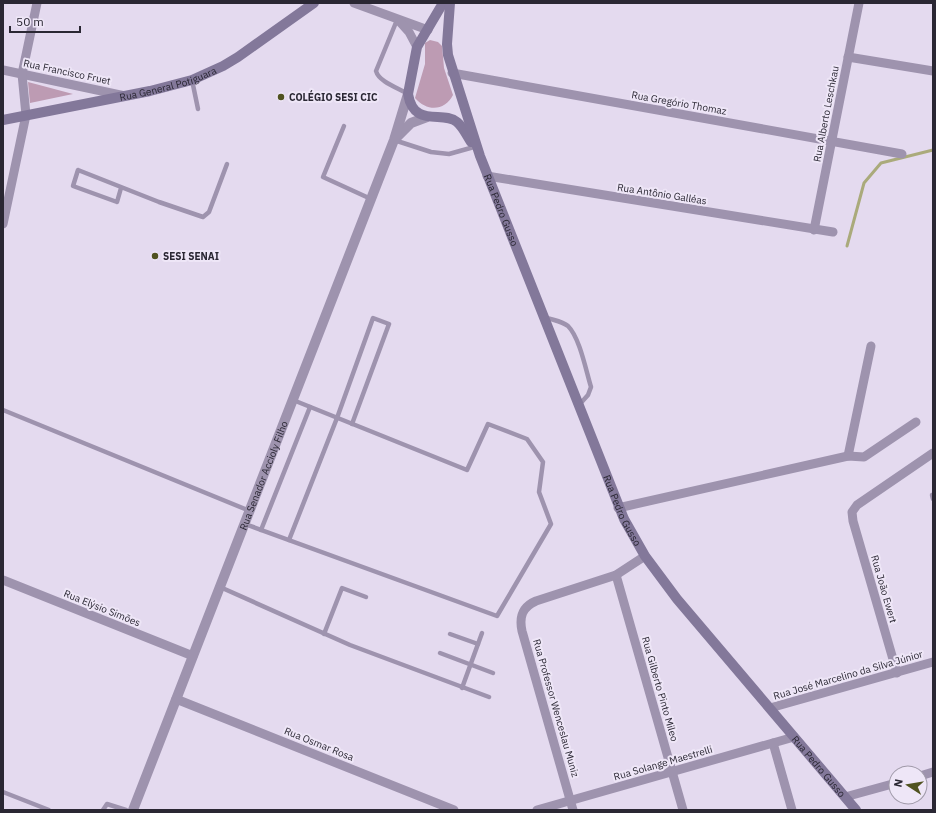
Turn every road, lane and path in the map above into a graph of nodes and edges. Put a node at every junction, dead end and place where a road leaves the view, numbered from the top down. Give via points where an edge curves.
1 (37, 3) edge
2 (314, 3) edge
3 (354, 3) edge
4 (443, 3) edge
5 (450, 3) edge
6 (858, 3) edge
7 (397, 20) junction
8 (428, 30) junction
9 (447, 36) junction
10 (417, 47) junction
11 (848, 57) junction
12 (3, 70) edge
13 (933, 71) edge
14 (452, 73) junction
15 (22, 74) junction
16 (192, 80) junction
17 (408, 94) junction
18 (127, 96) junction
19 (462, 102) junction
20 (198, 109) dead end
21 (26, 115) junction
22 (427, 117) junction
23 (443, 118) junction
24 (3, 120) edge
25 (344, 126) dead end
26 (394, 140) junction
27 (832, 142) junction
28 (474, 147) junction
29 (902, 154) dead end
30 (480, 156) junction
31 (227, 164) dead end
32 (487, 176) junction
33 (121, 188) junction
34 (372, 199) junction
35 (3, 224) edge
36 (814, 230) junction
37 (833, 232) dead end
38 (543, 317) junction
39 (871, 346) dead end
40 (293, 400) junction
41 (578, 406) junction
42 (310, 407) junction
43 (3, 410) edge
44 (337, 418) junction
45 (916, 422) dead end
46 (352, 424) junction
47 (933, 453) edge
48 (848, 456) junction
49 (618, 508) junction
50 (250, 511) junction
51 (244, 524) junction
52 (261, 530) junction
53 (289, 540) junction
54 (645, 556) junction
55 (616, 575) junction
56 (3, 580) edge
57 (220, 587) junction
58 (366, 598) dead end
59 (324, 634) junction
60 (450, 634) dead end
61 (482, 634) dead end
62 (478, 644) junction
63 (440, 653) dead end
64 (193, 656) junction
65 (933, 662) edge
66 (470, 664) junction
67 (493, 673) dead end
68 (897, 673) junction
69 (462, 688) junction
70 (489, 698) dead end
71 (176, 699) junction
72 (770, 708) junction
73 (794, 737) junction
74 (773, 743) junction
75 (672, 772) junction
76 (888, 785) edge
77 (3, 792) edge
78 (845, 797) junction
79 (571, 800) junction
80 (49, 810) edge
81 (104, 810) edge
82 (126, 810) edge
83 (133, 810) edge
84 (454, 810) edge
85 (537, 810) edge
86 (573, 810) edge
87 (683, 810) edge
88 (792, 810) edge
89 (856, 810) edge

1 - 15 street
2 - 16 main road, Rua General Potiguara via 233,60
3 - 7 street
4 - 8 main road
5 - 9 main road, Rua Pedro Gusso
6 - 11 street, Rua Alberto Leschkau
7 - 8 street
7 - 10 street via 409,32
7 - 17 lane via 376,71 382,80
8 - 9 main road via 438,29
8 - 10 main road
9 - 14 main road, Rua Pedro Gusso
10 - 17 main road
11 - 13 street
11 - 27 street, Rua Alberto Leschkau
12 - 15 street, Rua Francisco Fruet
14 - 19 main road, Rua Pedro Gusso
14 - 27 street, Rua Gregório Thomaz
15 - 18 street, Rua Francisco Fruet
15 - 21 street
16 - 18 main road, Rua General Potiguara
16 - 20 lane
17 - 22 main road via 416,110
17 - 26 street, Rua Senador Accioly Filho
18 - 21 main road, Rua General Potiguara
19 - 23 main road via 455,112
19 - 30 main road, Rua Pedro Gusso
21 - 24 main road, Rua General Potiguara
21 - 35 street
22 - 23 main road, Rua Pedro Gusso
22 - 26 street, Rua Senador Accioly Filho via 411,123
23 - 28 main road, Rua Pedro Gusso via 457,122
25 - 34 lane via 323,177
26 - 28 lane via 431,152 449,154
26 - 34 street, Rua Senador Accioly Filho
27 - 29 street, Rua Gregório Thomaz
27 - 36 street, Rua Alberto Leschkau
28 - 30 main road, Rua Pedro Gusso
30 - 32 main road, Rua Pedro Gusso
31 - 33 lane via 207,215 203,217
32 - 36 street, Rua Antônio Galléas
32 - 38 main road, Rua Pedro Gusso
33 - 33 lane via 78,170 73,186 117,202
34 - 40 street, Rua Senador Accioly Filho
36 - 37 street, Rua Antônio Galléas
38 - 41 main road, Rua Pedro Gusso
38 - 41 lane via 568,326 575,337 591,387 588,395
39 - 48 street
40 - 42 lane
40 - 50 street, Rua Senador Accioly Filho
41 - 49 main road, Rua Pedro Gusso
42 - 44 lane
42 - 52 lane
43 - 50 lane
44 - 46 lane
44 - 46 lane via 373,318 389,324
44 - 53 lane
45 - 48 street via 864,457
46 - 53 lane via 467,470 488,424 527,439 543,462 539,492 551,524 497,616
47 - 68 street, Rua João Ewert via 856,505 852,512
48 - 49 street
49 - 54 main road, Rua Pedro Gusso
50 - 51 street, Rua Senador Accioly Filho
51 - 52 lane
51 - 57 street, Rua Senador Accioly Filho
52 - 53 lane
54 - 55 street
54 - 72 main road, Rua Pedro Gusso via 677,599
55 - 75 street, Rua Gilberto Pinto Mileo
55 - 79 street, Rua Professor Wenceslau Muniz via 536,600 522,613 522,631
56 - 64 street, Rua Elýsio Simões
57 - 59 lane
57 - 64 street, Rua Senador Accioly Filho
58 - 59 lane via 342,588
59 - 69 lane
60 - 62 lane
61 - 62 lane
62 - 66 lane
63 - 66 lane
64 - 71 street, Rua Senador Accioly Filho
65 - 68 street, Rua José Marcelino da Silva Júnior
66 - 67 lane
66 - 69 lane
68 - 72 street, Rua José Marcelino da Silva Júnior
69 - 70 lane
71 - 83 street, Rua Senador Accioly Filho
71 - 84 street, Rua Osmar Rosa
72 - 73 main road, Rua Pedro Gusso
73 - 74 street, Rua Solange Maestrelli
73 - 78 main road, Rua Pedro Gusso
74 - 75 street, Rua Solange Maestrelli
74 - 88 street
75 - 79 street, Rua Solange Maestrelli
75 - 87 street, Rua Gilberto Pinto Mileo
76 - 78 street
77 - 80 lane
78 - 89 main road, Rua Pedro Gusso
79 - 85 street, Rua Solange Maestrelli
79 - 86 street, Rua Professor Wenceslau Muniz
81 - 82 lane via 107,804

